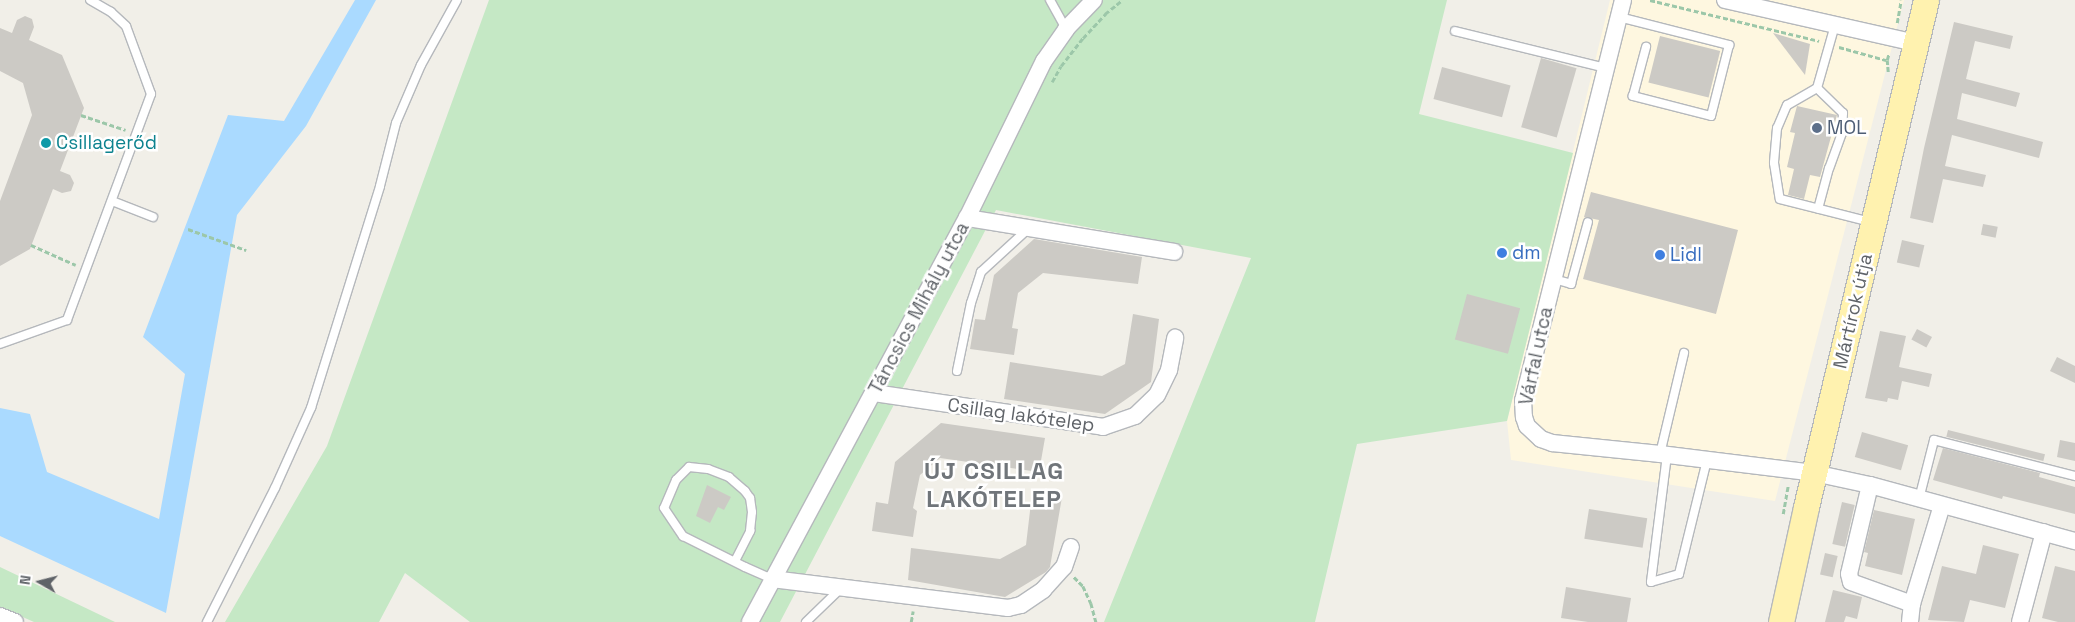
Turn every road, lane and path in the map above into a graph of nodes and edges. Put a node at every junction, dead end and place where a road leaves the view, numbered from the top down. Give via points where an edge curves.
1 (90, 0) edge
2 (458, 0) edge
3 (1050, 0) edge
4 (1094, 0) edge
5 (1122, 0) edge
6 (1623, 0) edge
7 (1650, 0) edge
8 (1725, 0) edge
9 (1926, 0) edge
10 (1619, 17) junction
11 (1835, 25) junction
12 (1066, 29) junction
13 (1455, 31) dead end
14 (1916, 43) junction
15 (1830, 44) junction
16 (1646, 47) dead end
17 (1606, 68) junction
18 (1888, 74) dead end
19 (1049, 88) dead end
20 (1817, 88) junction
21 (81, 115) dead end
22 (137, 134) junction
23 (112, 202) junction
24 (1818, 209) junction
25 (153, 217) dead end
26 (967, 218) junction
27 (1588, 222) dead end
28 (1874, 223) junction
29 (1028, 228) junction
30 (188, 229) dead end
31 (31, 245) dead end
32 (246, 250) dead end
33 (1174, 252) dead end
34 (86, 269) junction
35 (1554, 280) junction
36 (1174, 338) dead end
37 (0, 344) edge
38 (1684, 353) dead end
39 (957, 371) dead end
40 (874, 393) junction
41 (1663, 454) junction
42 (1707, 460) junction
43 (1814, 473) junction
44 (2075, 476) edge
45 (1870, 485) junction
46 (1787, 489) dead end
47 (1919, 499) junction
48 (1942, 505) junction
49 (1782, 520) dead end
50 (2044, 532) junction
51 (2075, 541) edge
52 (1071, 547) dead end
53 (735, 561) junction
54 (1064, 567) junction
55 (772, 580) junction
56 (840, 589) junction
57 (1912, 604) junction
58 (0, 616) edge
59 (15, 622) edge
60 (207, 622) edge
61 (750, 622) edge
62 (806, 622) edge
63 (1096, 622) edge
64 (1781, 622) edge
65 (1910, 622) edge
66 (2020, 622) edge

1 - 22 lane via 126,26 151,94
2 - 60 lane via 421,65 396,123 380,186 311,408 275,488
3 - 12 lane
4 - 12 street, Táncsics Mihály utca
5 - 19 path via 1083,38
6 - 10 street, Várfal utca
7 - 15 path
8 - 11 street
9 - 14 main road, Mártírok útja
10 - 16 lane via 1729,45 1710,116 1633,96
10 - 17 street, Várfal utca
11 - 14 street
11 - 15 lane
12 - 26 street, Táncsics Mihály utca via 1044,61
13 - 17 lane
14 - 28 main road, Mártírok útja
15 - 18 path via 1887,60
15 - 20 lane
17 - 35 street, Várfal utca
20 - 24 lane via 1844,113 1842,133
20 - 24 lane via 1787,105 1777,128 1774,163 1780,199
21 - 22 path
22 - 23 lane
23 - 25 lane
23 - 34 lane
24 - 28 lane
26 - 29 street
26 - 40 street, Táncsics Mihály utca
27 - 35 lane via 1571,284
28 - 43 main road, Mártírok útja
29 - 33 street
29 - 39 lane via 982,272 971,303
30 - 32 path
31 - 34 path
34 - 37 lane via 67,320
35 - 41 street, Várfal utca via 1524,400 1527,426 1541,439 1552,443
36 - 40 street, Csillag lakótelep via 1169,370 1157,395 1135,416 1103,427
38 - 41 lane
40 - 55 street, Táncsics Mihály utca
41 - 42 street, Várfal utca
41 - 42 lane via 1651,582 1679,574
42 - 43 street, Várfal utca
43 - 45 street, Várfal utca
43 - 64 main road, Mártírok útja
44 - 47 lane via 1934,440
45 - 47 street, Várfal utca
45 - 57 street via 1849,574 1851,582
46 - 49 path
47 - 48 street, Várfal utca
48 - 50 street, Várfal utca
48 - 57 street
50 - 51 street, Várfal utca
50 - 66 street
52 - 54 street
53 - 53 lane via 683,536 664,508 676,480 688,467 708,469 729,477 750,498 750,531
53 - 55 lane
54 - 56 street via 1043,590 1021,605 1008,608
54 - 63 path via 1083,586
55 - 56 street
55 - 61 street, Táncsics Mihály utca
56 - 62 lane
57 - 65 street
58 - 59 street

